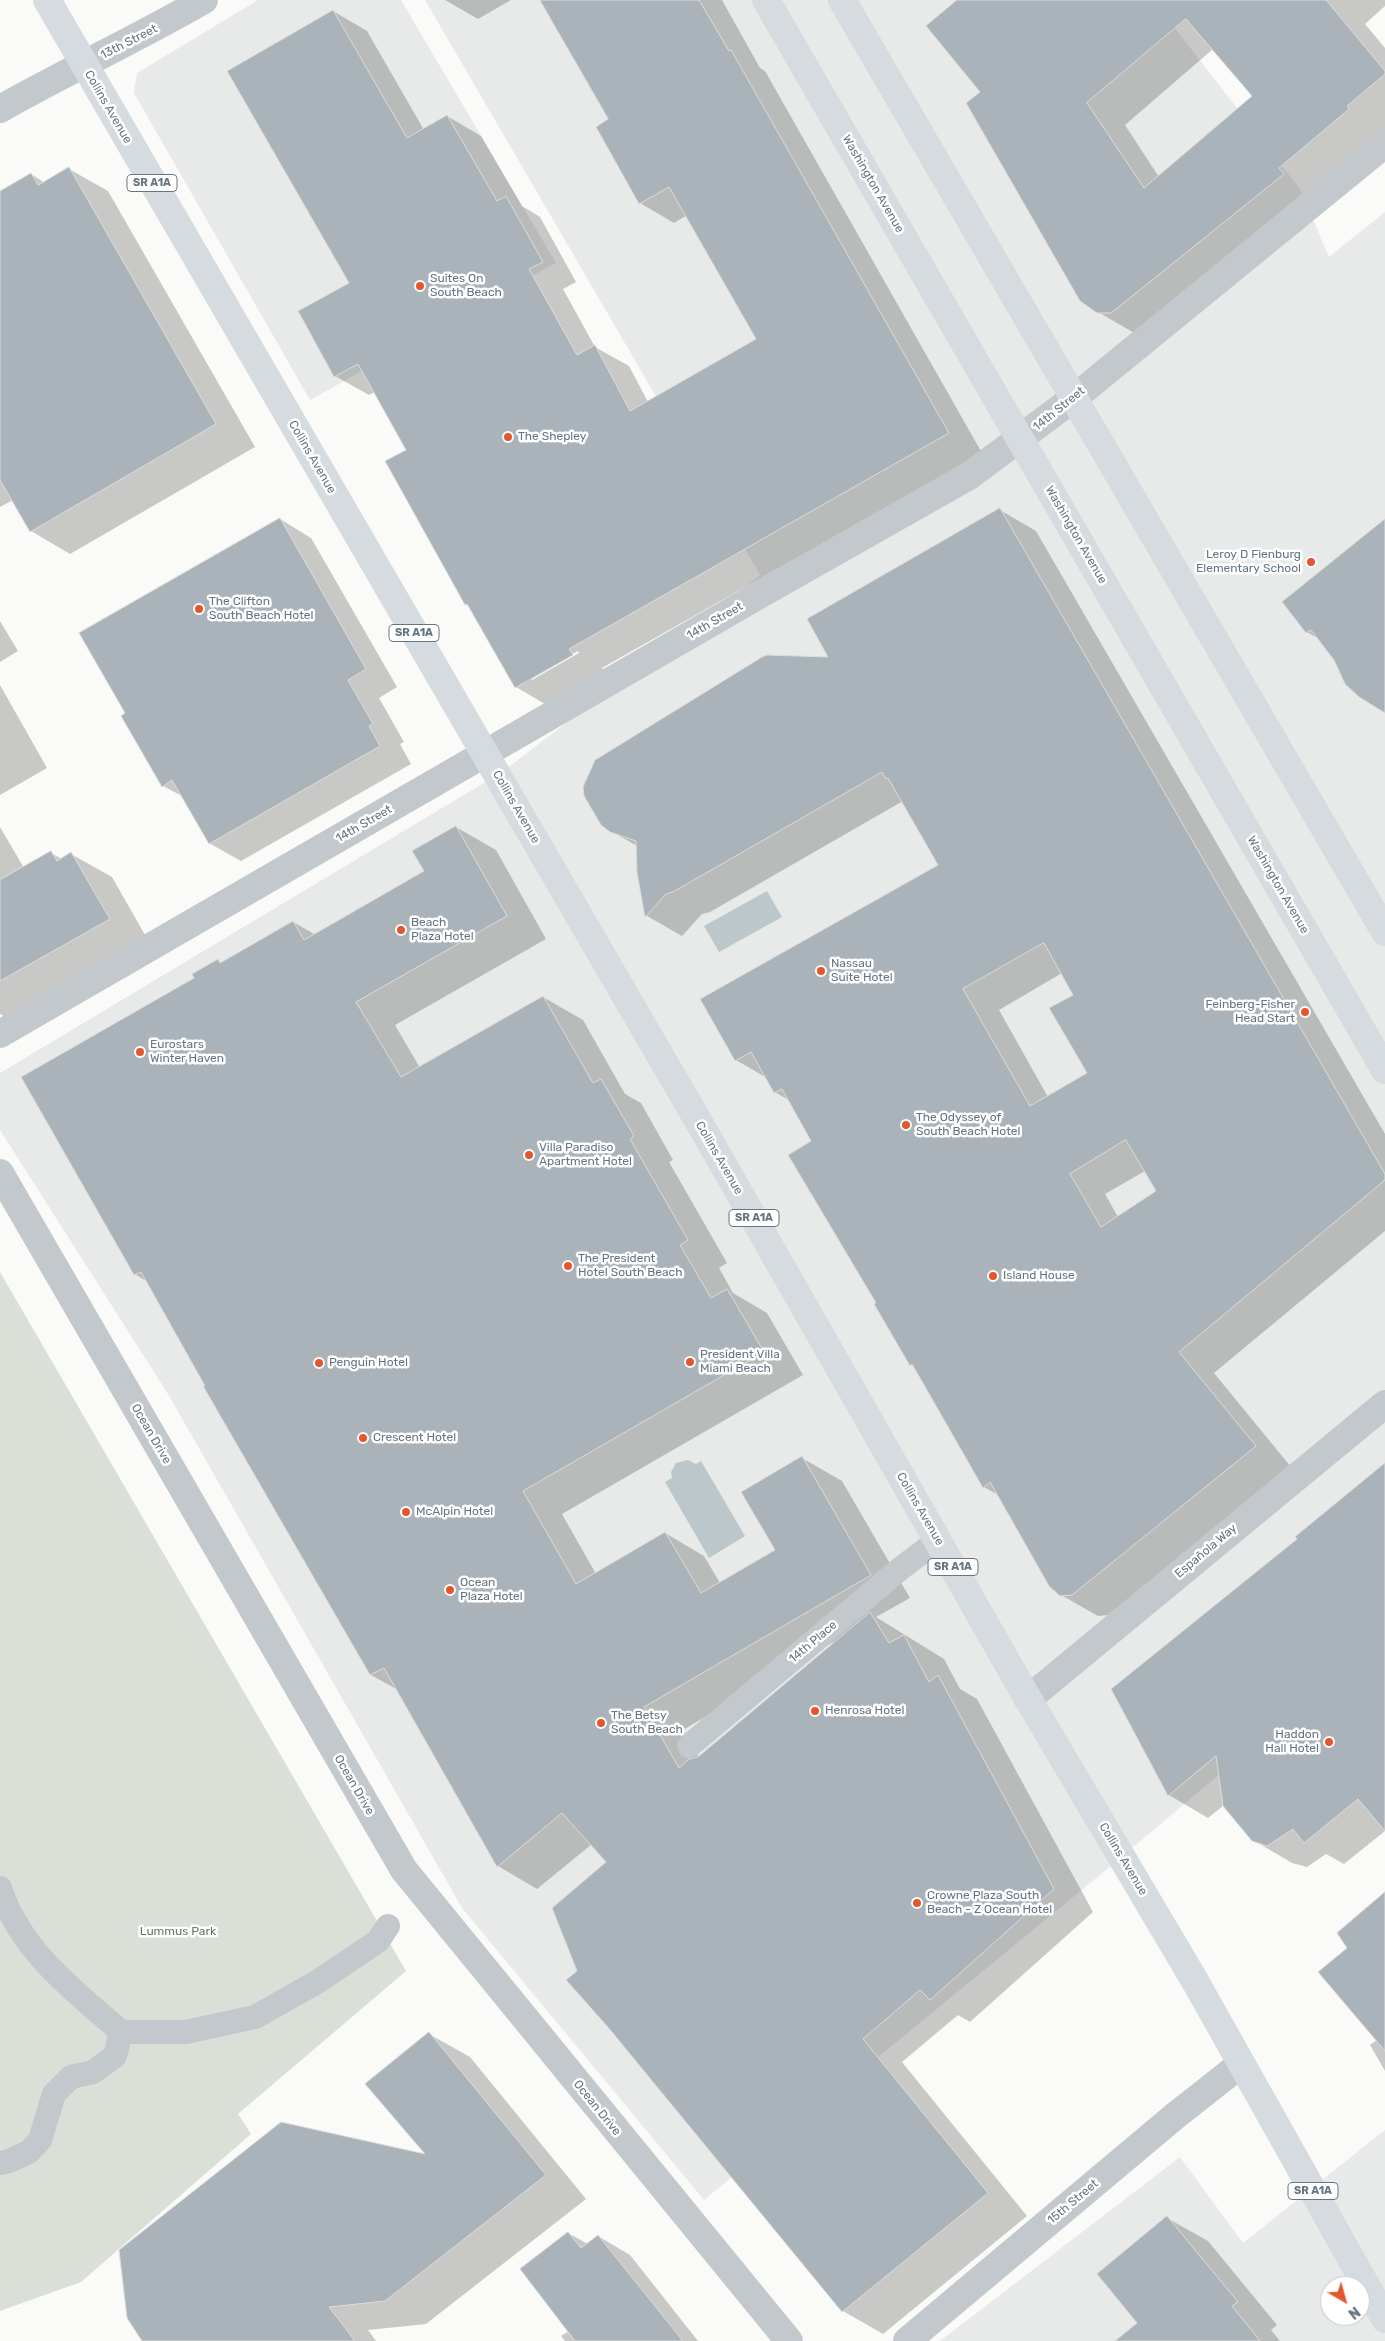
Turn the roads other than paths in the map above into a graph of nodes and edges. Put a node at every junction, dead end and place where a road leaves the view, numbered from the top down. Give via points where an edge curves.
1 (47, 0) edge
2 (204, 0) edge
3 (766, 0) edge
4 (842, 0) edge
5 (84, 65) junction
6 (0, 109) edge
7 (1385, 144) edge
8 (1074, 398) junction
9 (1021, 439) junction
10 (484, 754) junction
11 (1385, 932) edge
12 (0, 1034) edge
13 (1385, 1070) edge
14 (0, 1173) edge
15 (1385, 1404) edge
16 (938, 1540) junction
17 (1028, 1699) junction
18 (689, 1746) dead end
19 (0, 1888) edge
20 (388, 1926) dead end
21 (121, 2032) junction
22 (1240, 2064) junction
23 (0, 2163) edge
24 (1385, 2319) edge
25 (789, 2341) edge
26 (907, 2341) edge

1 - 5 main road, Collins Avenue / SR A1A
2 - 5 street, 13th Street
3 - 9 main road, Washington Avenue
4 - 8 main road
5 - 6 street, 13th Street
5 - 10 main road, Collins Avenue / SR A1A
7 - 8 street, 14th Street
8 - 9 street, 14th Street
8 - 11 main road
9 - 10 street, 14th Street via 969,476
9 - 13 main road, Washington Avenue
10 - 12 street, 14th Street
10 - 16 main road, Collins Avenue / SR A1A
14 - 25 street, Ocean Drive via 404,1870
15 - 17 street, Española Way
16 - 17 main road, Collins Avenue / SR A1A
16 - 18 street, 14th Place
17 - 22 main road, Collins Avenue / SR A1A via 1196,1981
19 - 21 street via 19,1931 49,1969
20 - 21 street via 378,1941 317,1982 255,2017 186,2032
21 - 23 street via 115,2056 93,2072 71,2077 54,2094 40,2140 29,2152
22 - 24 main road, Collins Avenue / SR A1A
22 - 26 street, 15th Street

